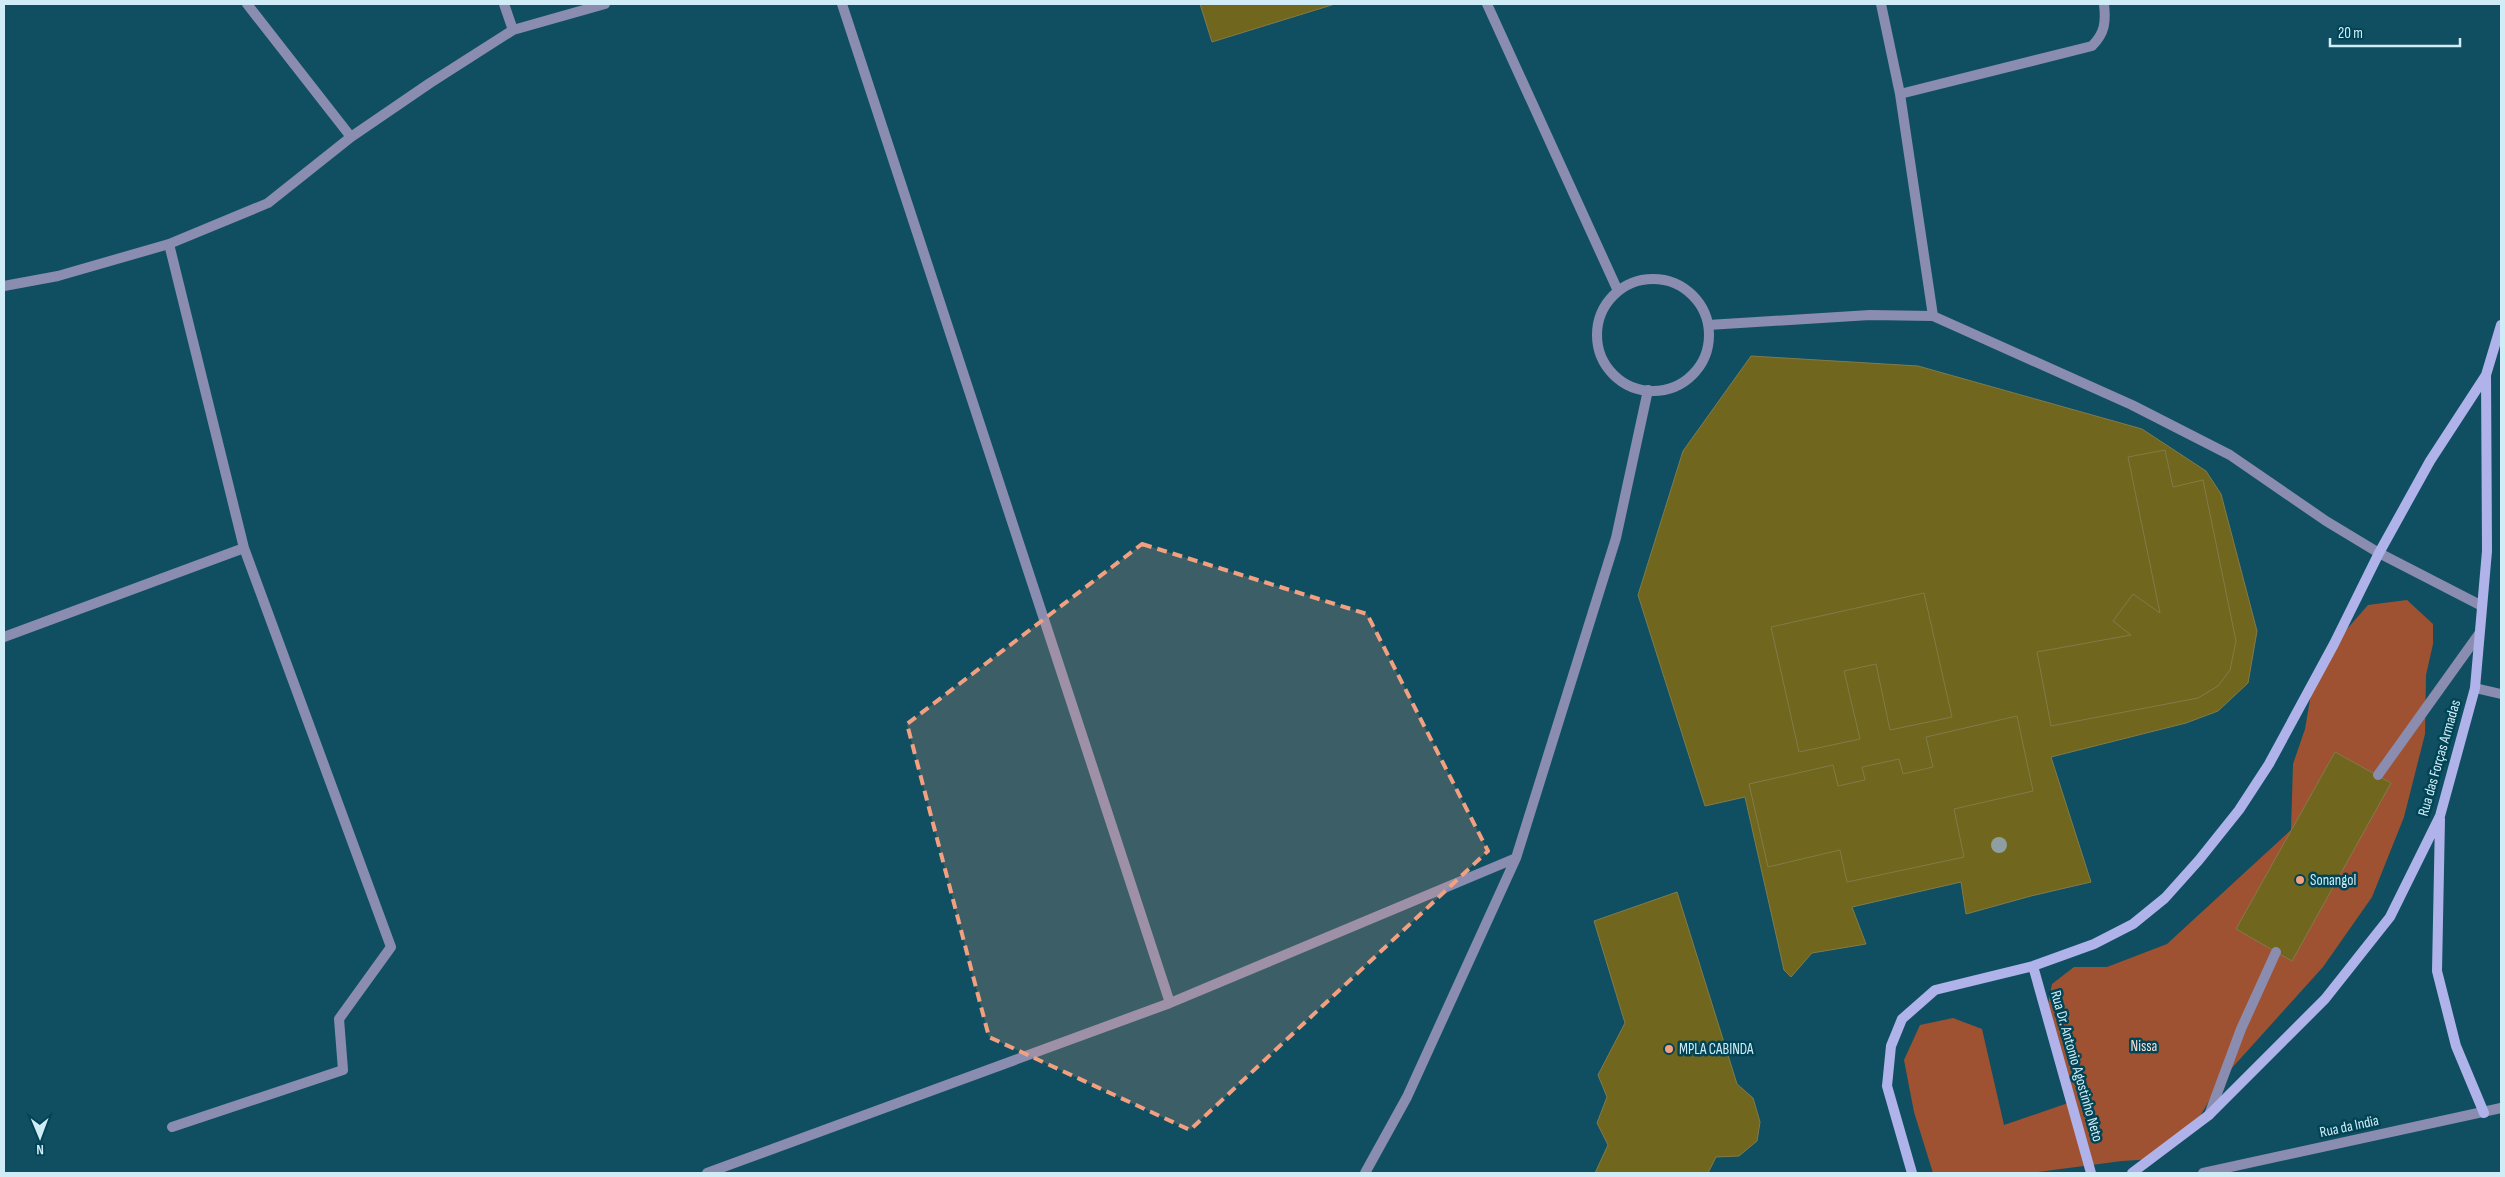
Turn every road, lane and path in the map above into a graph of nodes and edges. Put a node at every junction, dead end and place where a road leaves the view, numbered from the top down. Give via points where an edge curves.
1 (247, 4) edge
2 (504, 4) edge
3 (604, 4) edge
4 (842, 4) edge
5 (1487, 4) edge
6 (1881, 4) edge
7 (2104, 4) edge
8 (513, 30) junction
9 (1900, 94) junction
10 (351, 137) junction
11 (169, 244) junction
12 (4, 286) edge
13 (1618, 291) junction
14 (1933, 316) junction
15 (1708, 324) junction
16 (2501, 325) edge
17 (2486, 375) junction
18 (1648, 390) junction
19 (244, 548) junction
20 (2379, 553) junction
21 (2482, 606) junction
22 (2480, 634) junction
23 (4, 636) edge
24 (2475, 688) junction
25 (2501, 694) edge
26 (2378, 775) dead end
27 (2440, 816) junction
28 (1516, 858) junction
29 (2276, 952) dead end
30 (2033, 966) junction
31 (1170, 1003) junction
32 (2501, 1108) edge
33 (2484, 1113) junction
34 (2209, 1114) junction
35 (172, 1127) dead end
36 (707, 1173) edge
37 (1365, 1173) edge
38 (1912, 1173) edge
39 (2091, 1173) edge
40 (2132, 1173) edge
41 (2203, 1173) edge

1 - 10 street
2 - 8 street
3 - 8 street
4 - 31 street
5 - 13 street
6 - 9 street
7 - 9 street via 2103,35 2092,46
8 - 10 street
9 - 14 street
10 - 11 street via 268,203
11 - 12 street via 58,276
11 - 19 street
13 - 15 street via 1635,281 1654,279 1672,282 1689,292 1702,307
13 - 18 street via 1605,305 1598,322 1597,342 1602,359 1614,375 1629,386
14 - 15 street via 1870,314
14 - 20 street via 2132,406 2230,455
15 - 18 street via 1706,350 1695,372 1681,383 1665,389
16 - 17 main road, Rua das Forças Armadas
17 - 20 main road via 2430,461
17 - 21 main road, Rua das Forças Armadas via 2487,551
18 - 28 street via 1616,538
19 - 23 street
19 - 35 street via 392,946 340,1019 343,1070
20 - 21 street
20 - 30 main road via 2270,764 2199,860 2165,898 2133,924 2094,944
21 - 22 main road, Rua das Forças Armadas
22 - 24 main road, Rua das Forças Armadas
22 - 26 street
24 - 25 street
24 - 27 main road, Rua das Forças Armadas
27 - 33 main road via 2437,971 2456,1046
27 - 34 main road, Rua das Forças Armadas via 2390,917 2325,999
28 - 31 street
28 - 37 street via 1407,1097
29 - 34 street via 2241,1029
30 - 38 main road via 1935,990 1902,1019 1891,1046 1887,1086
30 - 39 main road, Rua Dr. Antonio Agostinho Neto
31 - 36 street
32 - 33 street, Rua da India
33 - 41 street, Rua da India
34 - 40 main road, Rua das Forças Armadas

